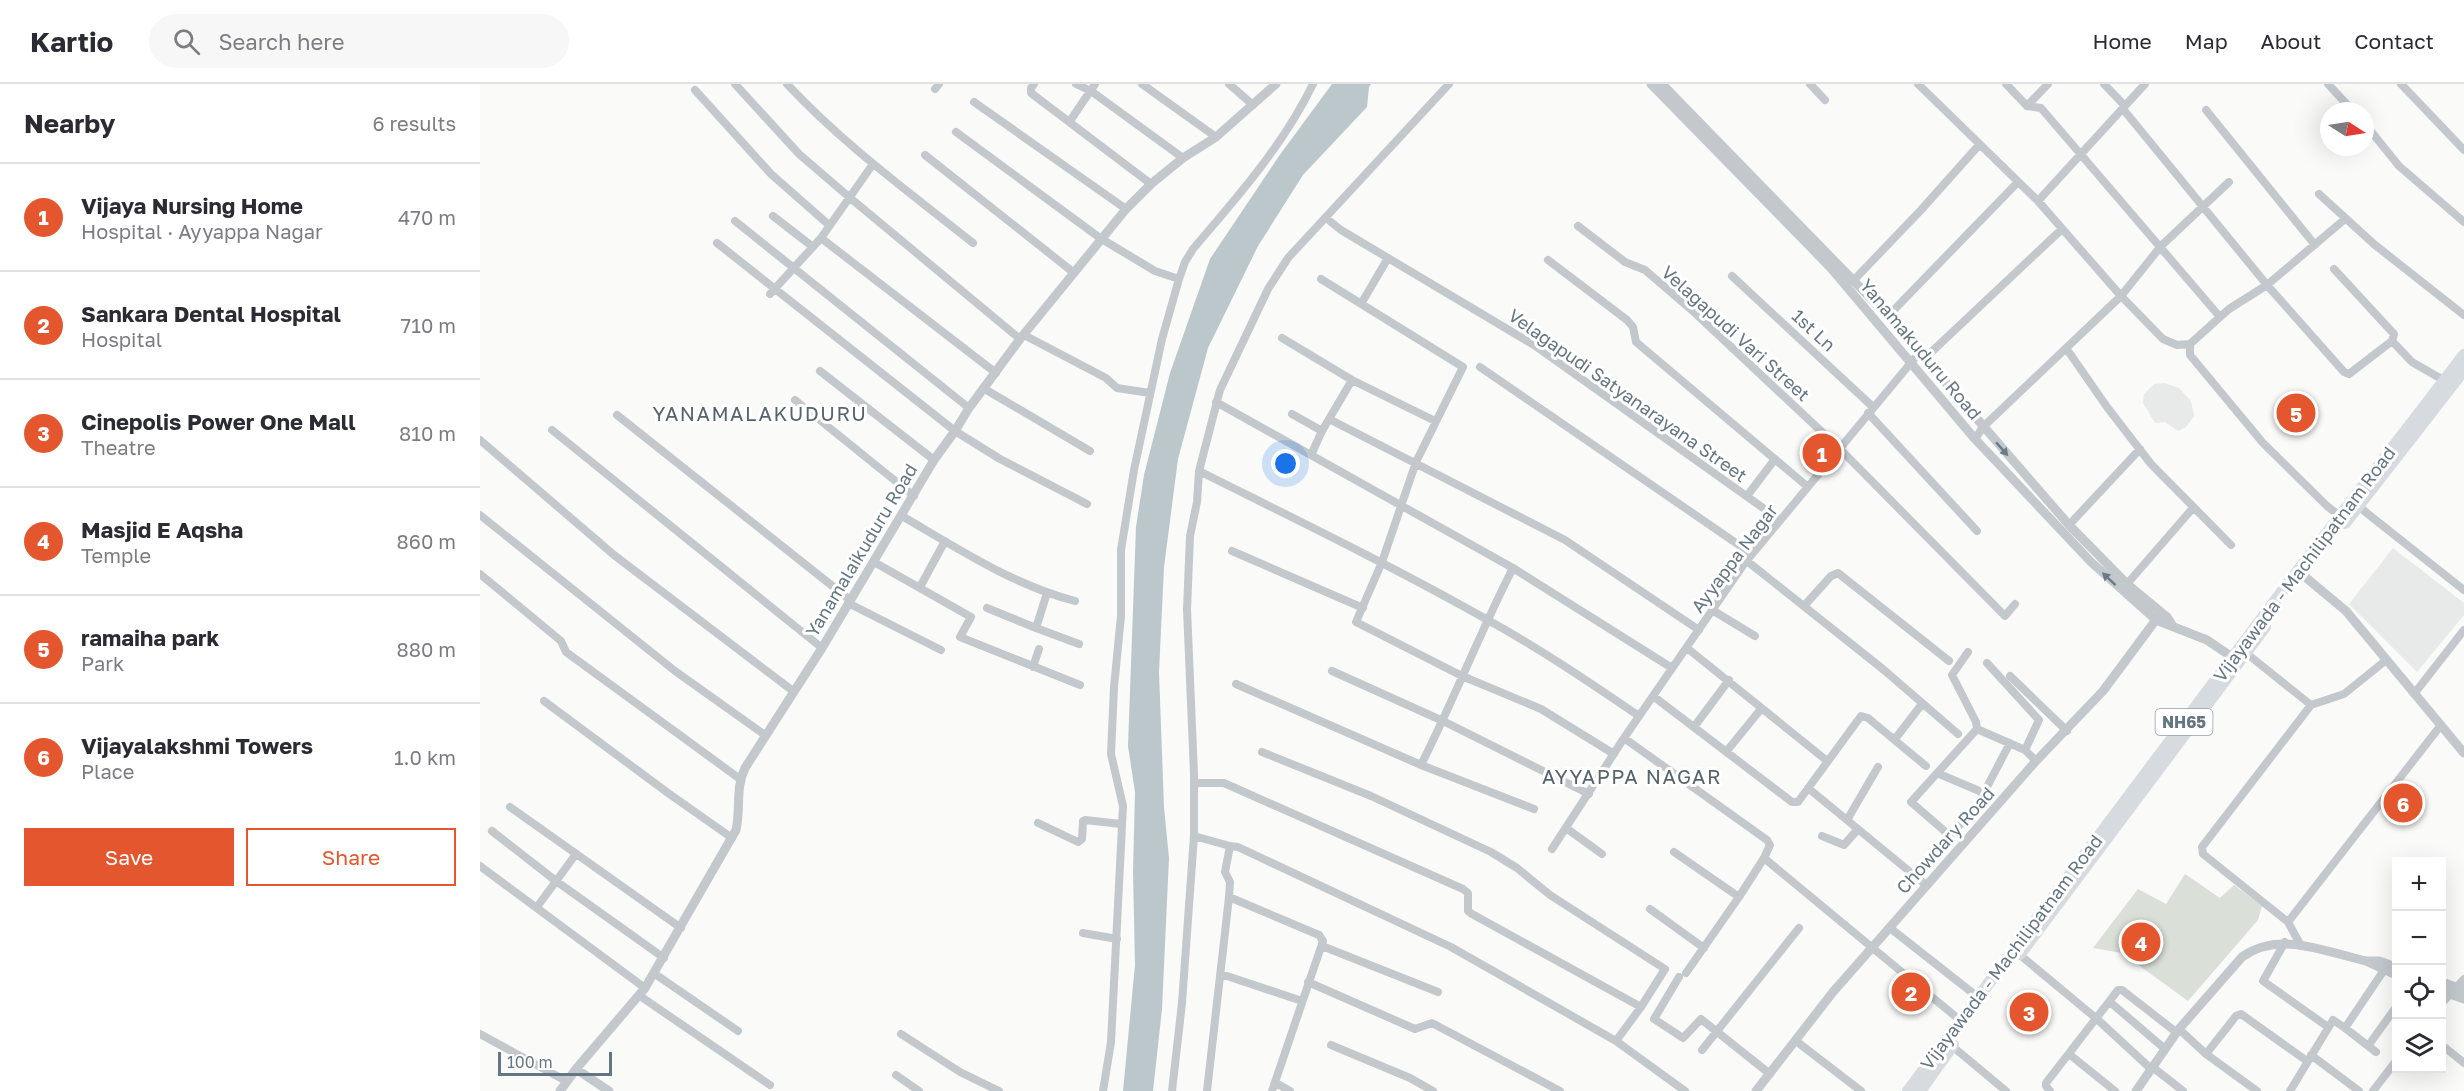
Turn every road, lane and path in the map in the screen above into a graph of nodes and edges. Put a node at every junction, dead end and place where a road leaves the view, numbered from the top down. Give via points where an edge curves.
1 (735, 84) edge
2 (787, 84) edge
3 (1076, 84) edge
4 (1142, 84) edge
5 (1229, 84) edge
6 (1276, 84) edge
7 (1313, 84) edge
8 (1449, 84) edge
9 (1652, 84) edge
10 (1662, 84) edge
11 (1810, 84) edge
12 (1918, 84) edge
13 (2006, 84) edge
14 (2048, 84) edge
15 (2104, 84) edge
16 (2145, 84) edge
17 (2328, 84) edge
18 (2401, 84) edge
19 (1030, 85) edge
20 (1093, 87) edge
21 (695, 90) dead end
22 (1825, 100) dead end
23 (974, 102) dead end
24 (2345, 102) edge
25 (1253, 105) junction
26 (2027, 106) junction
27 (2124, 107) junction
28 (2206, 110) dead end
29 (1070, 121) junction
30 (956, 132) dead end
31 (2374, 135) edge
32 (1216, 137) junction
33 (1979, 145) junction
34 (2464, 150) edge
35 (2082, 154) junction
36 (925, 155) dead end
37 (1183, 158) junction
38 (873, 164) junction
39 (2018, 182) junction
40 (2229, 182) dead end
41 (1151, 184) junction
42 (2319, 195) dead end
43 (849, 197) junction
44 (2038, 201) junction
45 (2203, 204) junction
46 (1126, 209) junction
47 (773, 216) dead end
48 (1326, 218) junction
49 (2345, 219) junction
50 (735, 221) dead end
51 (2464, 222) edge
52 (830, 225) junction
53 (1578, 226) dead end
54 (2062, 229) junction
55 (821, 238) junction
56 (1100, 238) junction
57 (717, 243) dead end
58 (973, 243) dead end
59 (2315, 245) junction
60 (2161, 246) junction
61 (813, 247) junction
62 (1388, 258) junction
63 (1548, 260) dead end
64 (794, 268) junction
65 (2334, 269) dead end
66 (1073, 272) junction
67 (1732, 276) dead end
68 (1179, 279) junction
69 (1321, 279) dead end
70 (1853, 280) junction
71 (2267, 285) junction
72 (772, 292) junction
73 (2121, 296) junction
74 (1361, 304) junction
75 (2464, 315) edge
76 (1888, 316) junction
77 (2220, 317) junction
78 (1022, 337) junction
79 (1282, 338) dead end
80 (2392, 341) junction
81 (2190, 344) junction
82 (2066, 348) junction
83 (2464, 355) edge
84 (1922, 356) junction
85 (1912, 362) junction
86 (1480, 367) dead end
87 (2464, 370) edge
88 (820, 371) dead end
89 (996, 373) junction
90 (1352, 380) junction
91 (2445, 381) junction
92 (984, 388) junction
93 (1150, 393) junction
94 (795, 400) dead end
95 (1216, 402) junction
96 (969, 408) junction
97 (1871, 410) junction
98 (1292, 414) dead end
99 (617, 415) dead end
100 (1329, 418) junction
101 (1436, 421) junction
102 (1983, 427) junction
103 (552, 430) dead end
104 (955, 431) junction
105 (1322, 431) junction
106 (1975, 439) junction
107 (480, 440) edge
108 (2403, 441) junction
109 (1839, 448) junction
110 (2140, 449) junction
111 (1090, 451) dead end
112 (1311, 455) junction
113 (1775, 459) junction
114 (934, 460) junction
115 (1416, 462) junction
116 (1199, 471) junction
117 (1808, 487) junction
118 (914, 496) junction
119 (1747, 496) junction
120 (1087, 504) dead end
121 (1401, 505) junction
122 (2358, 506) junction
123 (2193, 508) junction
124 (480, 515) edge
125 (902, 516) junction
126 (2340, 516) junction
127 (1780, 520) junction
128 (2069, 525) junction
129 (1977, 531) dead end
130 (945, 541) junction
131 (2231, 545) dead end
132 (1232, 551) dead end
133 (1749, 557) junction
134 (874, 562) junction
135 (1382, 562) junction
136 (1513, 568) junction
137 (480, 574) edge
138 (2304, 576) junction
139 (2127, 584) junction
140 (920, 587) junction
141 (2464, 590) edge
142 (1047, 593) junction
143 (1075, 601) dead end
144 (849, 602) junction
145 (2015, 604) dead end
146 (1804, 606) junction
147 (987, 608) dead end
148 (1363, 608) junction
149 (1712, 610) junction
150 (2159, 616) junction
151 (1487, 619) junction
152 (1036, 628) junction
153 (1699, 630) junction
154 (2464, 630) edge
155 (1755, 636) dead end
156 (1079, 644) dead end
157 (822, 648) junction
158 (1687, 648) junction
159 (942, 650) dead end
160 (1040, 650) dead end
161 (1968, 652) dead end
162 (2246, 653) junction
163 (2232, 657) junction
164 (1949, 661) dead end
165 (2385, 661) junction
166 (1988, 663) dead end
167 (1033, 667) junction
168 (1672, 669) junction
169 (1332, 670) dead end
170 (1462, 676) junction
171 (2010, 676) dead end
172 (1729, 680) junction
173 (1236, 684) dead end
174 (1080, 685) dead end
175 (794, 691) junction
176 (2414, 694) junction
177 (1653, 696) junction
178 (544, 701) dead end
179 (1922, 704) junction
180 (2311, 705) junction
181 (1761, 709) junction
182 (1639, 716) junction
183 (1443, 721) junction
184 (2441, 725) junction
185 (1694, 727) junction
186 (1977, 729) junction
187 (2067, 731) junction
188 (1958, 734) dead end
189 (765, 735) junction
190 (1624, 738) junction
191 (1895, 739) junction
192 (2010, 743) junction
193 (2025, 750) junction
194 (1263, 752) dead end
195 (1726, 752) junction
196 (2464, 753) edge
197 (1614, 754) junction
198 (1826, 760) junction
199 (2036, 761) junction
200 (1421, 765) junction
201 (1926, 766) dead end
202 (1878, 767) dead end
203 (1936, 773) junction
204 (740, 779) junction
205 (1194, 783) junction
206 (1808, 788) junction
207 (1984, 793) junction
208 (1589, 794) junction
209 (1979, 801) junction
210 (510, 807) dead end
211 (1534, 809) dead end
212 (1992, 813) junction
213 (1846, 820) junction
214 (1038, 823) dead end
215 (1121, 824) junction
216 (1566, 828) junction
217 (1858, 829) junction
218 (492, 831) dead end
219 (1194, 836) junction
220 (1822, 836) dead end
221 (732, 838) junction
222 (1230, 846) junction
223 (1552, 849) dead end
224 (1674, 852) dead end
225 (576, 854) junction
226 (1602, 854) dead end
227 (1764, 858) junction
228 (480, 866) edge
229 (2074, 876) junction
230 (556, 881) junction
231 (1926, 885) junction
232 (1229, 897) junction
233 (1738, 897) junction
234 (537, 907) junction
235 (1650, 909) dead end
236 (2288, 922) junction
237 (681, 928) junction
238 (1799, 928) dead end
239 (1890, 928) junction
240 (1083, 933) dead end
241 (1117, 939) junction
242 (2285, 942) junction
243 (1322, 946) junction
244 (1873, 946) junction
245 (2301, 946) junction
246 (1704, 948) junction
247 (2020, 955) junction
248 (664, 958) junction
249 (2366, 961) junction
250 (2392, 965) edge
251 (2384, 970) junction
252 (2392, 973) edge
253 (655, 974) junction
254 (1221, 974) junction
255 (2464, 979) edge
256 (1308, 982) junction
257 (2460, 988) edge
258 (643, 992) junction
259 (1438, 992) dead end
260 (2446, 993) edge
261 (1979, 998) junction
262 (2464, 999) edge
263 (1302, 1001) junction
264 (2110, 1002) junction
265 (1641, 1007) junction
266 (2392, 1013) edge
267 (2097, 1019) junction
268 (1961, 1021) junction
269 (2328, 1027) junction
270 (2345, 1028) junction
271 (738, 1031) dead end
272 (2179, 1031) junction
273 (1717, 1032) junction
274 (480, 1034) edge
275 (901, 1034) dead end
276 (1616, 1041) junction
277 (1796, 1041) junction
278 (1331, 1045) dead end
279 (1952, 1046) junction
280 (2368, 1046) junction
281 (2446, 1048) edge
282 (2165, 1049) junction
283 (1702, 1050) dead end
284 (2376, 1052) dead end
285 (2069, 1054) junction
286 (2206, 1054) junction
287 (2309, 1058) junction
288 (2464, 1063) edge
289 (2392, 1066) edge
290 (576, 1069) junction
291 (2153, 1069) junction
292 (1770, 1074) junction
293 (896, 1075) dead end
294 (566, 1081) junction
295 (770, 1084) dead end
296 (1274, 1087) edge
297 (560, 1091) edge
298 (609, 1091) edge
299 (919, 1091) edge
300 (999, 1091) edge
301 (1103, 1091) edge
302 (1172, 1091) edge
303 (1207, 1091) edge
304 (1290, 1091) edge
305 (1433, 1091) edge
306 (1560, 1091) edge
307 (1685, 1091) edge
308 (1756, 1091) edge
309 (1861, 1091) edge
310 (1908, 1091) edge
311 (1920, 1091) edge
312 (2006, 1091) edge
313 (2050, 1091) edge
314 (2115, 1091) edge
315 (2136, 1091) edge
316 (2141, 1091) edge
317 (2183, 1091) edge
318 (2257, 1091) edge
319 (2290, 1091) edge
320 (2359, 1091) edge
321 (2373, 1091) edge

1 - 43 street via 799,154
2 - 38 street
3 - 20 street
4 - 32 street
5 - 25 street
6 - 25 street, Yanamalaikuduru Road
7 - 68 street via 1261,167 1193,249
8 - 48 street
9 - 85 street, Yanamakuduru Road via 1831,268
10 - 70 street, Yanamakuduru Road
11 - 22 street
12 - 33 street
13 - 26 street
14 - 26 street
15 - 27 street
16 - 27 street
17 - 24 street
18 - 34 street
19 - 29 street via 1032,93
20 - 29 street
20 - 37 street
21 - 52 street via 771,174
23 - 46 street
25 - 32 street, Yanamalaikuduru Road
26 - 35 street via 2041,108
27 - 35 street
27 - 45 street
28 - 59 street
29 - 41 street
30 - 56 street
31 - 51 street via 2400,166
32 - 37 street, Yanamalaikuduru Road
33 - 39 street
33 - 70 street
35 - 44 street
35 - 60 street
36 - 66 street
37 - 41 street, Yanamalaikuduru Road
38 - 43 street
38 - 58 street
39 - 44 street
39 - 76 street
40 - 45 street
41 - 46 street, Yanamalaikuduru Road
42 - 49 street
43 - 52 street
43 - 78 street
44 - 54 street
45 - 60 street
45 - 71 street
46 - 56 street, Yanamalaikuduru Road
47 - 61 street
48 - 62 street, Velagapudi Satyanarayana Street
48 - 95 street via 1288,258 1268,289
49 - 59 street
49 - 75 street
50 - 64 street
52 - 55 street
53 - 109 street, Velagapudi Vari Street via 1625,262 1645,270
54 - 73 street
54 - 84 street, Ayyappa Nagar
55 - 61 street
55 - 89 street
56 - 66 street, Yanamalaikuduru Road
56 - 68 street via 1155,271
57 - 72 street
59 - 71 street
60 - 73 street
60 - 77 street
61 - 64 street
62 - 74 street
62 - 119 street, Velagapudi Satyanarayana Street via 1534,345
63 - 113 street via 1627,320 1636,342
64 - 72 street
64 - 96 street
65 - 80 street via 2391,329
66 - 78 street, Yanamalaikuduru Road
67 - 97 street, 1st Ln
68 - 93 street
69 - 74 street
70 - 76 street, Yanamakuduru Road
71 - 77 street
71 - 80 street via 2346,374 2354,373
72 - 104 street
73 - 81 street via 2163,339 2178,345
73 - 82 street
74 - 101 street via 1463,367
76 - 84 street, Yanamakuduru Road
77 - 81 street
78 - 89 street, Yanamalaikuduru Road
78 - 93 street via 1106,378 1117,388
79 - 90 street
80 - 91 street via 2412,362
81 - 126 street via 2190,355 2263,443
82 - 102 street
82 - 110 street
83 - 91 highway, Vijayawada - Machilipatnam Road / NH65
84 - 85 street, Ayyappa Nagar
84 - 102 street, Yanamakuduru Road
85 - 97 street, Ayyappa Nagar
85 - 106 street, Yanamakuduru Road
86 - 133 street
87 - 108 highway, Vijayawada - Machilipatnam Road / NH65
88 - 114 street
89 - 92 street, Yanamalaikuduru Road
90 - 100 street
90 - 101 street
91 - 108 highway, Vijayawada - Machilipatnam Road / NH65
92 - 96 street, Yanamalaikuduru Road
92 - 111 street
93 - 215 street via 1121,550 1112,754 1122,806
94 - 118 street
95 - 112 street
95 - 116 street
96 - 104 street, Yanamalaikuduru Road
97 - 109 street, Ayyappa Nagar
97 - 129 street, 1st Ln
98 - 105 street
99 - 144 street
100 - 105 street
100 - 115 street
101 - 115 street
102 - 106 street
102 -> 128 street, Yanamakuduru Road
103 - 157 street
104 - 114 street, Yanamalaikuduru Road
104 - 120 street
105 - 112 street
150 -> 106 street, Yanamakuduru Road via 2091,562
107 - 175 street via 614,555
108 - 122 highway, Vijayawada - Machilipatnam Road / NH65
108 - 126 highway, Vijayawada - Machilipatnam Road / NH65
109 - 117 street, Ayyappa Nagar
109 - 145 street, Velagapudi Vari Street via 2005,616
110 - 123 street
110 - 128 street
112 - 121 street
113 - 117 street
113 - 119 street
114 - 118 street, Yanamalaikuduru Road
115 - 121 street
115 - 153 street via 1565,540
116 - 135 street
116 - 205 street via 1190,536 1187,609
117 - 127 street, Ayyappa Nagar
118 - 125 street, Yanamalaikuduru Road
119 - 127 street, Velagapudi Satyanarayana Street
121 - 135 street
121 - 136 street
122 - 138 highway, Vijayawada - Machilipatnam Road / NH65
122 - 141 street
123 - 131 street
123 - 139 street
124 - 189 street via 675,671
125 - 130 street
125 - 134 street, Yanamalaikuduru Road
126 - 163 highway, Vijayawada - Machilipatnam Road / NH65
127 - 133 street, Ayyappa Nagar
128 - 139 street, Yanamakuduru Road
130 - 140 street
130 - 142 street
132 - 148 street
133 - 146 street
133 - 149 street, Ayyappa Nagar
134 - 140 street
134 - 144 street, Yanamalaikuduru Road
135 - 148 street
135 - 151 street
136 - 151 street
136 - 168 street
137 - 204 street via 561,641 566,652
138 - 162 highway, Vijayawada - Machilipatnam Road / NH65
138 - 165 street via 2346,611
139 - 150 street, Yanamakuduru Road
140 - 167 street via 971,617 960,637
142 - 143 street
142 - 152 street
144 - 157 street, Yanamalaikuduru Road
144 - 159 street
146 - 164 street via 1838,573
146 - 179 street
147 - 152 street
148 - 170 street via 1356,622
149 - 153 street, Ayyappa Nagar
149 - 155 street
150 - 163 street, Yanamakuduru Road
150 - 187 street, Chowdary Road via 2103,691
151 - 170 street
151 - 182 street
152 - 156 street
153 - 158 street, Ayyappa Nagar
154 - 176 street
157 - 175 street, Yanamalaikuduru Road
158 - 168 street, Ayyappa Nagar
158 - 172 street
160 - 167 street
161 - 186 street via 1952,675
162 - 180 street
162 - 229 highway, Vijayawada - Machilipatnam Road / NH65
163 - 229 highway, Vijayawada - Machilipatnam Road / NH65
165 - 176 street
165 - 180 street via 2344,694
166 - 193 street via 2039,720
167 - 174 street
168 - 177 street, Ayyappa Nagar
169 - 183 street
170 - 183 street
170 - 197 street via 1540,710
171 - 187 street
172 - 181 street
172 - 185 street
173 - 200 street
175 - 189 street, Yanamalaikuduru Road
176 - 184 street
177 - 182 street, Ayyappa Nagar
177 - 185 street
178 - 221 street
179 - 188 street
179 - 191 street
180 - 236 street via 2201,850
181 - 195 street
181 - 198 street
182 - 190 street, Ayyappa Nagar
183 - 200 street
183 - 208 street
184 - 196 street
184 - 236 street
185 - 195 street
186 - 192 street
186 - 203 street
187 - 199 street, Chowdary Road
189 - 204 street, Yanamalaikuduru Road
190 - 197 street, Ayyappa Nagar
190 - 227 street via 1767,840 1769,849
191 - 198 street via 1861,716
191 - 201 street
192 - 193 street
192 - 207 street
193 - 199 street
194 - 265 street via 1371,796 1517,868 1550,895 1665,969
195 - 206 street via 1792,802 1798,802
197 - 208 street, Ayyappa Nagar
198 - 206 street
199 - 212 street, Chowdary Road
200 - 211 street
202 - 213 street
203 - 207 street
203 - 209 street via 1911,802 1944,832 1953,832
204 - 221 street, Yanamalaikuduru Road via 739,819
205 - 219 street
205 - 265 street via 1224,783 1463,889 1468,893 1468,911 1472,914
206 - 213 street
207 - 209 street
208 - 216 street, Ayyappa Nagar
209 - 212 street
210 - 225 street
212 - 231 street, Chowdary Road
213 - 217 street
214 - 215 street via 1078,842 1085,820
215 - 241 street
216 - 223 street, Ayyappa Nagar
216 - 226 street
217 - 220 street via 1844,845
217 - 231 street
218 - 230 street
219 - 222 street
219 - 302 street
221 - 237 street, Yanamalaikuduru Road
222 - 232 street via 1225,872 1230,882
222 - 276 street via 1451,947
224 - 233 street
225 - 230 street
225 - 237 street
227 - 233 street
227 - 244 street
228 - 234 street
229 - 247 highway, Vijayawada - Machilipatnam Road / NH65
229 - 261 highway, Vijayawada - Machilipatnam Road / NH65
230 - 234 street
230 - 248 street
231 - 239 street, Chowdary Road
232 - 243 street via 1319,935
232 - 254 street
233 - 246 street
234 - 258 street
235 - 246 street
236 - 245 street
237 - 248 street, Yanamalaikuduru Road
238 - 273 street
239 - 244 street, Chowdary Road
239 - 261 street
240 - 241 street
241 - 301 street via 1111,1042
242 - 245 street
242 - 269 street via 2263,981
242 - 272 street via 2253,949 2242,957
243 - 256 street
243 - 259 street
244 - 268 street
244 - 277 street, Chowdary Road
245 - 249 street
246 - 273 street via 1654,1019 1682,1038 1700,1019
247 - 267 street
247 - 279 highway, Vijayawada - Machilipatnam Road / NH65
248 - 253 street, Yanamalaikuduru Road
249 - 250 street
249 - 251 street
251 - 252 street
251 - 270 street
253 - 258 street, Yanamalaikuduru Road
253 - 271 street
254 - 263 street
254 - 303 street
255 - 257 street
256 - 263 street
256 - 306 street via 1415,1029 1432,1023
258 - 290 street, Yanamalaikuduru Road
258 - 295 street
260 - 262 street
261 - 268 highway, Vijayawada - Machilipatnam Road / NH65
263 - 296 street
264 - 267 street
264 - 272 street via 2121,990
264 - 282 street
265 - 276 street
266 - 280 street
267 - 285 street
267 - 291 street
268 - 310 highway, Vijayawada - Machilipatnam Road / NH65
269 - 270 street via 2334,1020
269 - 287 street
270 - 280 street
272 - 282 street
272 - 286 street
272 - 291 street
273 - 283 street
273 - 292 street
274 - 294 street
275 - 300 street via 960,1072
276 - 307 street
277 - 292 street, Chowdary Road
277 - 309 street
278 - 305 street
279 - 311 highway, Vijayawada - Machilipatnam Road / NH65
279 - 312 street
280 - 284 street
281 - 288 street
282 - 291 street
285 - 313 street via 2046,1083
285 - 314 street
286 - 287 street via 2241,1014
286 - 318 street
287 - 319 street
287 - 320 street
289 - 321 street
290 - 294 street, Yanamalaikuduru Road
290 - 298 street
291 - 315 street
291 - 316 street
291 - 317 street
292 - 308 street, Chowdary Road
293 - 299 street
294 - 297 street, Yanamalaikuduru Road
296 - 304 street

